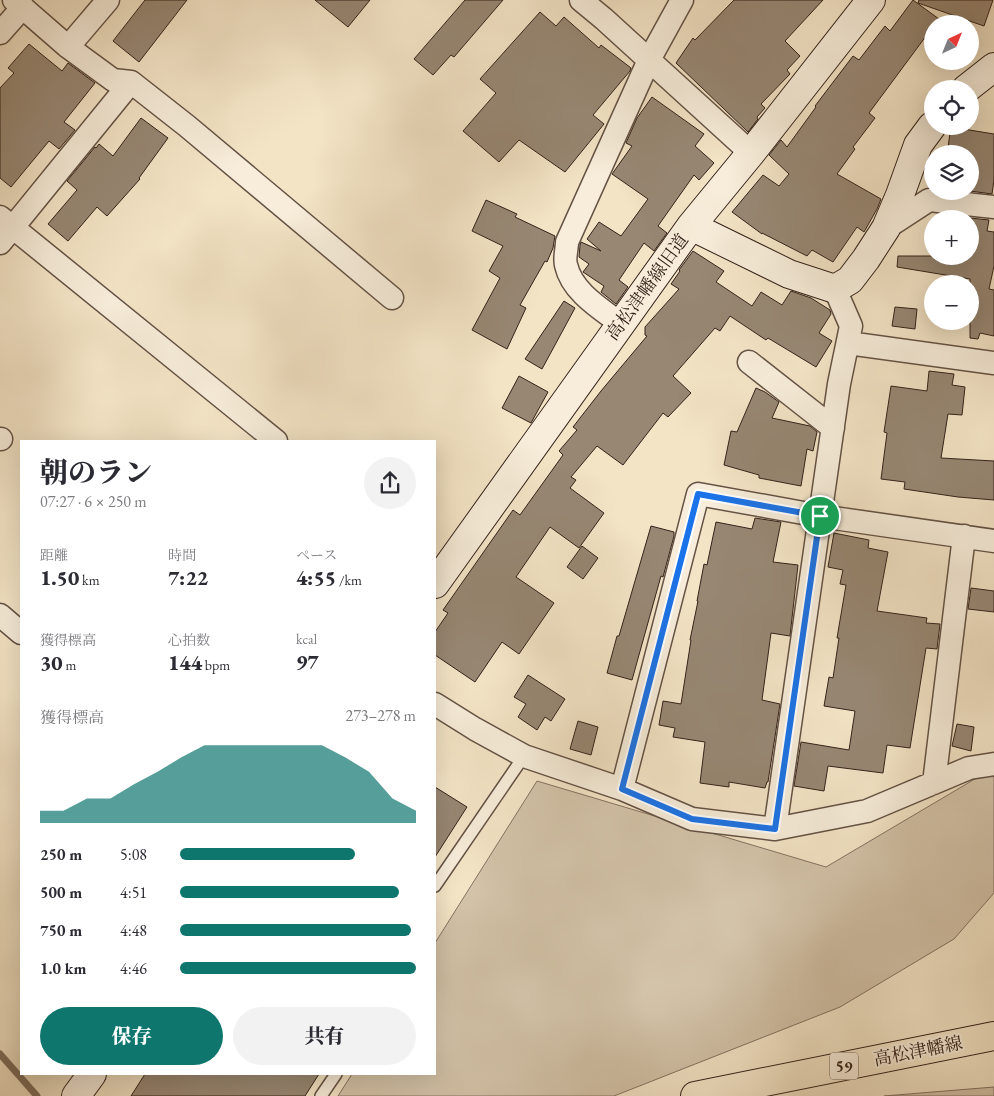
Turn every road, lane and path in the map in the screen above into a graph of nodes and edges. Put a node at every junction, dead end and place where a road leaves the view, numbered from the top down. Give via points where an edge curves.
1 (108, 0) edge
2 (581, 0) edge
3 (682, 0) edge
4 (872, 0) edge
5 (18, 4) edge
6 (0, 34) edge
7 (68, 47) junction
8 (648, 60) junction
9 (994, 67) edge
10 (977, 80) edge
11 (131, 82) junction
12 (926, 135) edge
13 (751, 153) junction
14 (994, 207) edge
15 (691, 226) junction
16 (886, 228) junction
17 (4, 229) edge
18 (835, 289) junction
19 (392, 298) dead end
20 (621, 324) junction
21 (848, 343) junction
22 (749, 362) dead end
23 (994, 363) edge
24 (833, 428) junction
25 (275, 440) edge
26 (820, 516) junction
27 (964, 536) junction
28 (994, 541) edge
29 (436, 583) edge
30 (0, 615) edge
31 (20, 632) edge
32 (436, 705) edge
33 (524, 756) junction
34 (994, 764) edge
35 (934, 783) junction
36 (622, 789) junction
37 (775, 829) junction
38 (436, 885) edge
39 (994, 1036) edge
40 (91, 1075) edge
41 (335, 1075) edge
42 (76, 1096) edge
43 (321, 1096) edge
44 (695, 1096) edge

1 - 7 street
2 - 8 street
3 - 8 street
4 - 13 street, 高松津幡線旧道
5 - 6 street
5 - 7 street
7 - 11 street via 113,80
8 - 13 street
8 - 20 street via 567,242 566,264 574,283 591,302
9 - 10 street
11 - 17 street
11 - 19 street
12 - 16 street via 918,146
13 - 15 street, 高松津幡線旧道
14 - 16 street via 929,200
15 - 18 street via 789,274
15 - 20 street, 高松津幡線旧道
16 - 18 street via 850,280
17 - 25 street
18 - 21 street via 851,326
20 - 29 street, 高松津幡線旧道
21 - 23 street
21 - 24 street
22 - 24 street
24 - 26 street
26 - 27 street
26 - 36 street via 698,494
26 - 37 street
27 - 28 street
27 - 35 street
30 - 31 street
32 - 33 street
33 - 36 street
33 - 38 lane
34 - 35 street via 969,768
35 - 37 street via 867,812
36 - 37 street via 692,819
39 - 44 main road, 高松津幡線 / 59
40 - 42 street
41 - 43 lane

